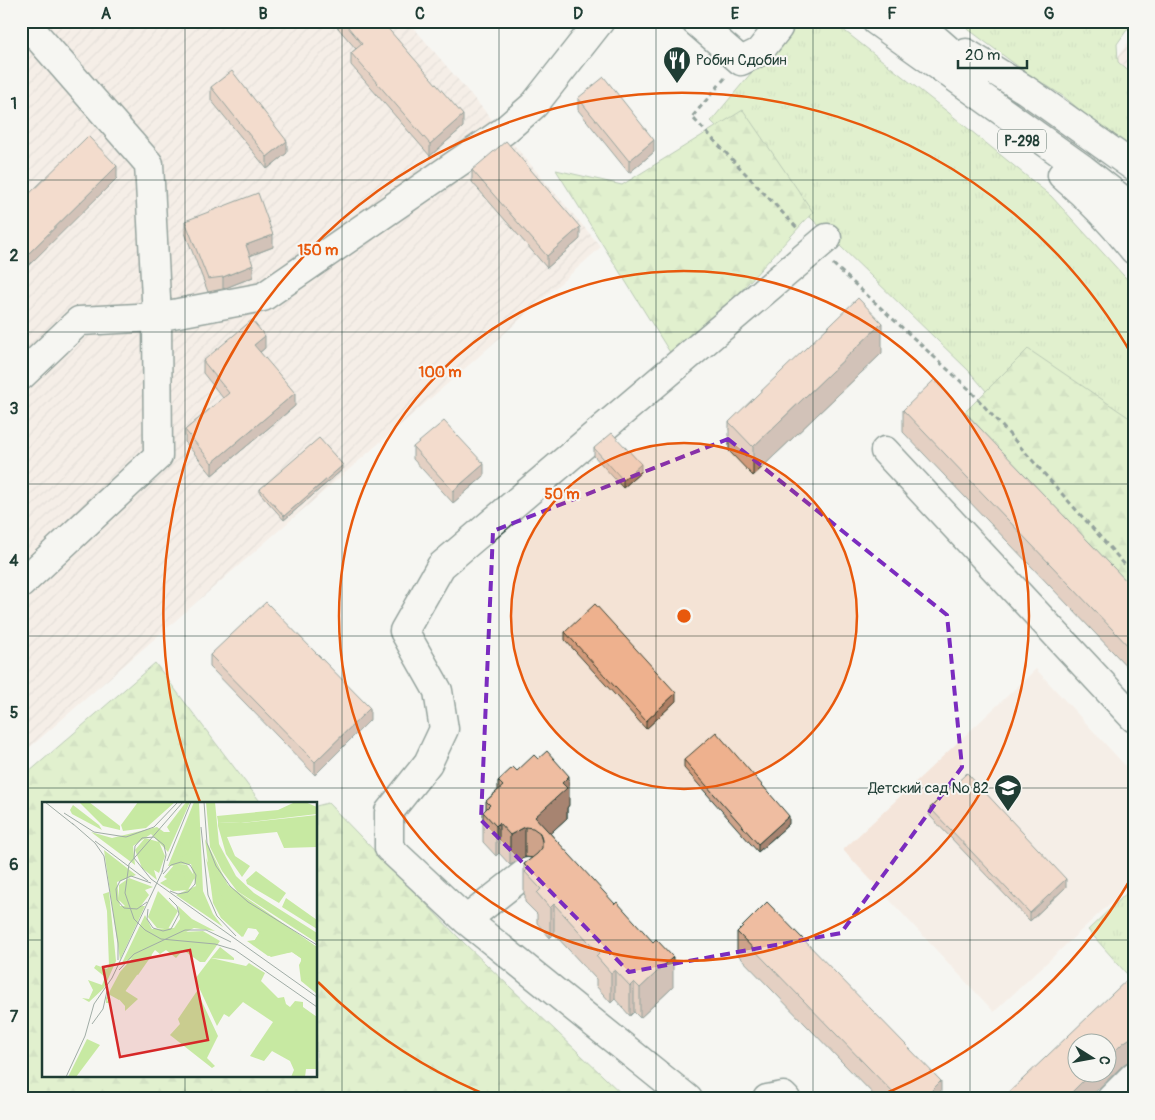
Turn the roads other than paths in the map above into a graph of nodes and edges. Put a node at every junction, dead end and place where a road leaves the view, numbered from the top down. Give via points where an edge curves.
1 (600, 21) edge
2 (695, 21) edge
3 (777, 21) edge
4 (876, 21) edge
5 (21, 25) edge
6 (911, 28) edge
7 (1134, 167) edge
8 (1134, 191) edge
9 (1134, 209) edge
10 (822, 243) road end
11 (1134, 250) edge
12 (157, 316) junction
13 (21, 376) edge
14 (884, 451) dead end
15 (21, 584) edge
16 (1134, 718) edge
17 (526, 872) edge
18 (466, 920) junction
19 (1134, 1076) edge
20 (688, 1099) edge
21 (767, 1099) edge
22 (786, 1099) edge
23 (1111, 1099) edge

1 - 12 main road via 534,105 504,131 263,296
2 - 3 main road via 740,61 759,52 778,28
4 - 6 main road, Р-298
5 - 12 main road via 30,28 149,164
6 - 7 main road via 1026,90
6 - 8 main road, Р-298
6 - 9 main road, Р-298
6 - 11 main road, Р-298 via 1086,195
10 - 18 main road via 440,566 404,631 438,691 444,729 428,763 389,812 388,848
12 - 13 main road via 79,321
12 - 15 main road via 158,456
14 - 16 main road
17 - 18 main road
18 - 20 main road
19 - 23 main road
21 - 22 main road via 783,1096

